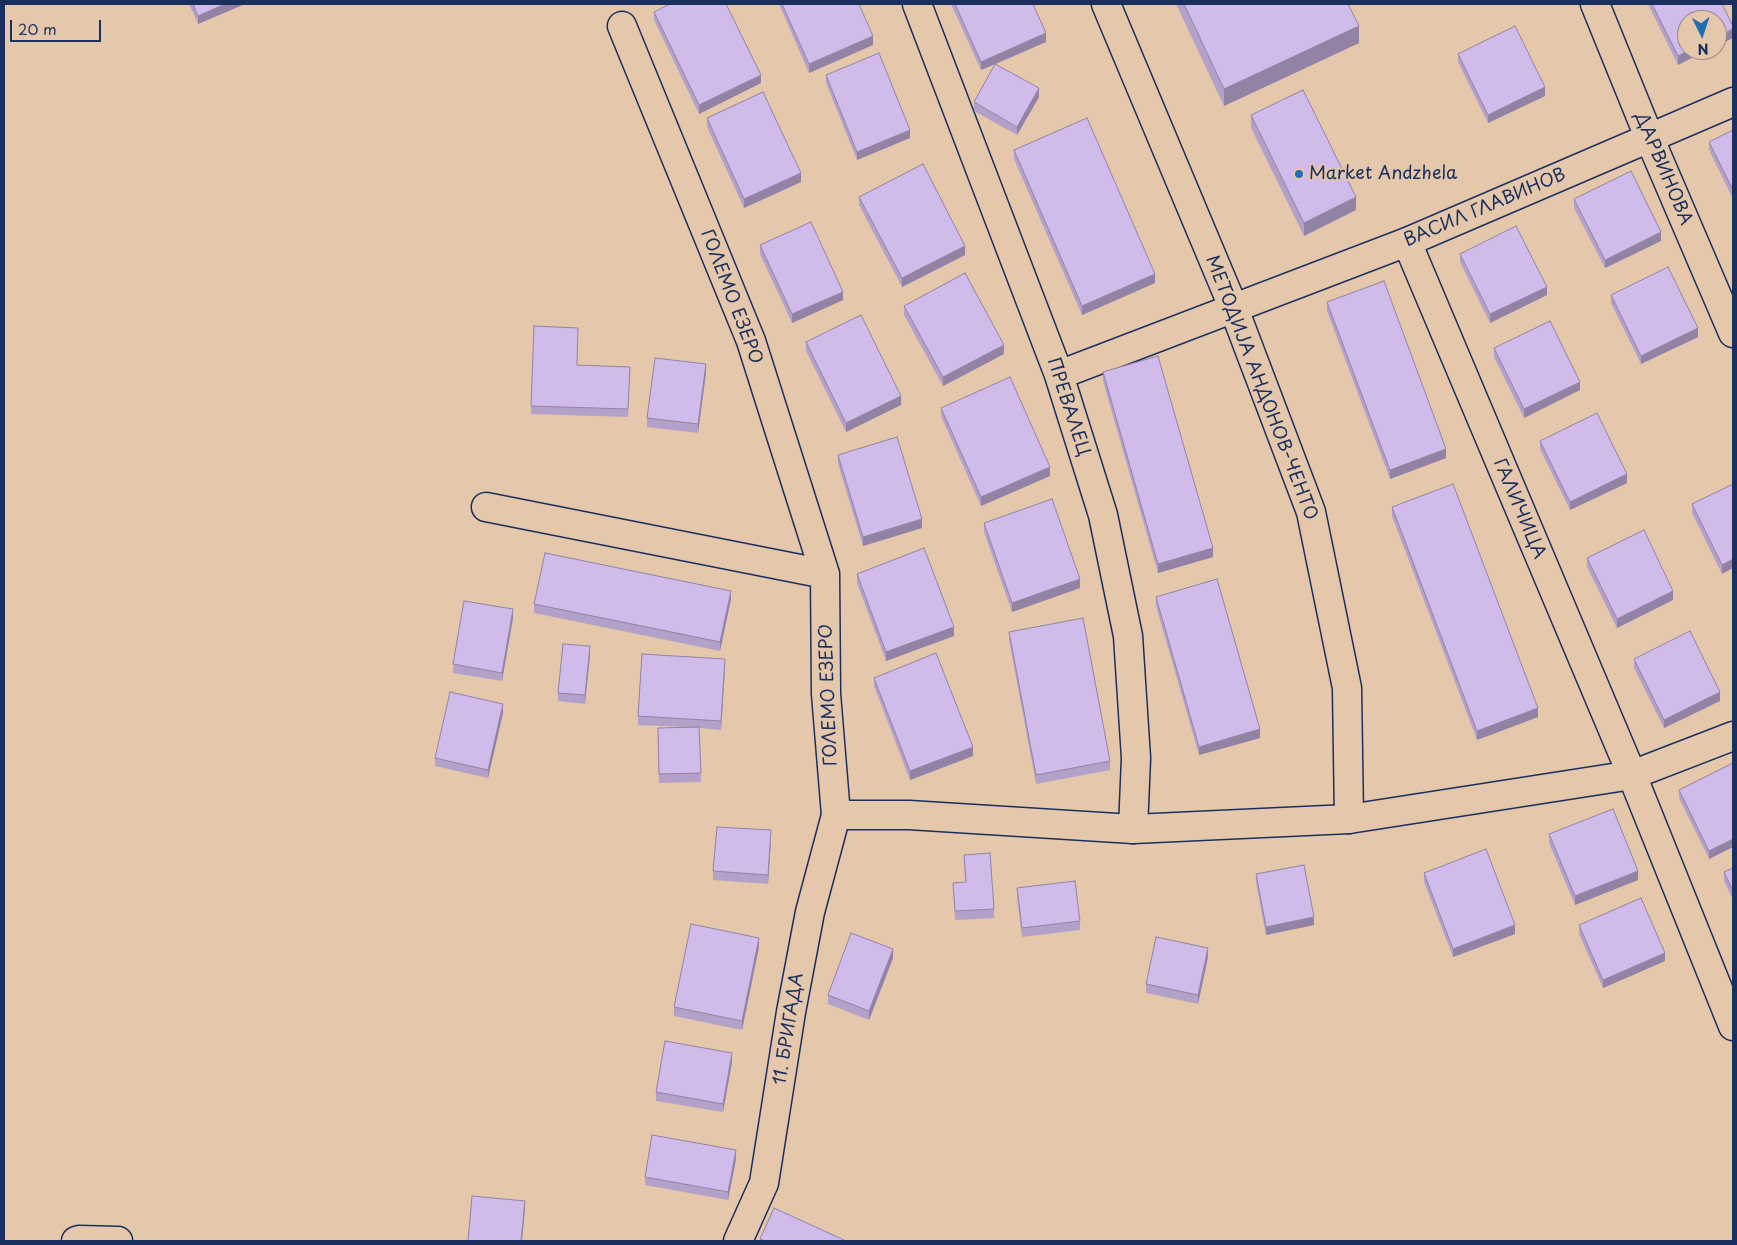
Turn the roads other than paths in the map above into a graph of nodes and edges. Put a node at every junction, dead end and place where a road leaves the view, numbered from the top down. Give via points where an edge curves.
1 (917, 4) edge
2 (1106, 4) edge
3 (1595, 4) edge
4 (622, 26) dead end
5 (1733, 102) edge
6 (1649, 138) junction
7 (1407, 242) junction
8 (1234, 309) junction
9 (1733, 333) edge
10 (1059, 375) junction
11 (486, 508) dead end
12 (825, 574) junction
13 (1733, 736) edge
14 (1632, 775) junction
15 (836, 815) junction
16 (1349, 819) junction
17 (1133, 829) junction
18 (1733, 1026) edge
19 (76, 1241) edge
20 (118, 1241) edge
21 (738, 1241) edge

1 - 10 street, ПРЕВАЛЕЦ
2 - 8 street, МЕТОДИЈА АНДОНОВ-ЧЕНТО
3 - 6 street, ДАРВИНОВА
4 - 12 street, ГОЛЕМО ЕЗЕРО via 751,341
5 - 6 street, ВАСИЛ ГЛАВИНОВ
6 - 7 street, ВАСИЛ ГЛАВИНОВ
6 - 9 street, ДАРВИНОВА
7 - 8 street, ВАСИЛ ГЛАВИНОВ
7 - 14 street, ГАЛИЧИЦА
8 - 10 street, ВАСИЛ ГЛАВИНОВ
8 - 16 street, МЕТОДИЈА АНДОНОВ-ЧЕНТО via 1311,512 1346,688
10 - 17 street, ПРЕВАЛЕЦ via 1103,515 1128,636 1136,758
11 - 12 street
12 - 15 street, ГОЛЕМО ЕЗЕРО via 826,694
13 - 14 street
14 - 16 street
14 - 18 street, ГАЛИЧИЦА
15 - 17 street via 909,815
15 - 21 street, 11. БРИГАДА via 810,912 764,1183
16 - 17 street
19 - 20 street

